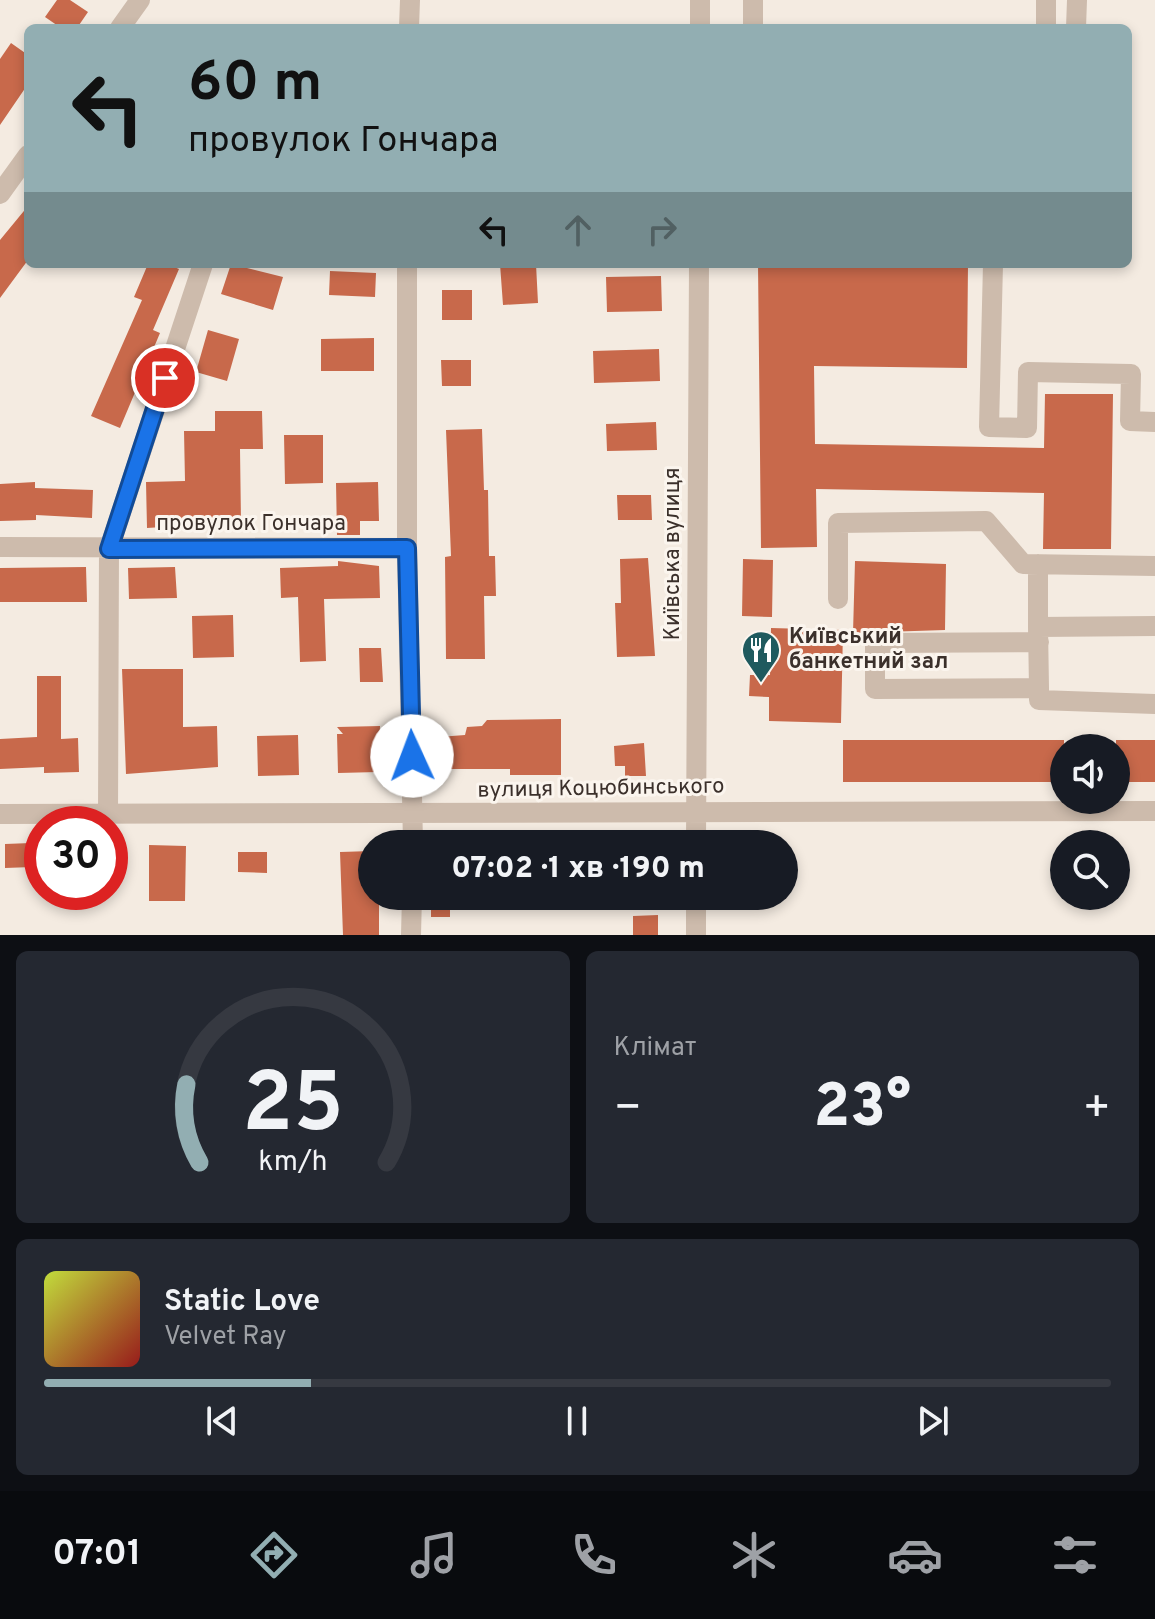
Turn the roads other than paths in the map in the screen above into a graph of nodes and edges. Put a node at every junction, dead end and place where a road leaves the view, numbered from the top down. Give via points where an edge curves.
1 (140, 0) edge
2 (410, 0) edge
3 (700, 0) edge
4 (753, 0) edge
5 (1046, 0) edge
6 (1077, 0) edge
7 (123, 24) edge
8 (409, 24) edge
9 (700, 24) edge
10 (753, 24) edge
11 (1046, 24) edge
12 (1076, 24) edge
13 (24, 161) edge
14 (0, 194) edge
15 (202, 268) edge
16 (407, 268) edge
17 (699, 268) edge
18 (993, 268) edge
19 (1155, 422) edge
20 (0, 547) edge
21 (407, 548) junction
22 (109, 549) junction
23 (1038, 564) junction
24 (1155, 566) edge
25 (838, 599) dead end
26 (1155, 626) edge
27 (1038, 634) junction
28 (1039, 688) junction
29 (1155, 704) edge
30 (108, 806) edge
31 (696, 811) junction
32 (1155, 811) edge
33 (0, 814) edge
34 (24, 814) edge
35 (128, 815) edge
36 (414, 816) junction
37 (414, 830) edge
38 (696, 830) edge
39 (412, 910) edge
40 (696, 910) edge
41 (411, 935) edge
42 (696, 935) edge

1 - 7 street
2 - 8 street
3 - 9 street
4 - 10 street
5 - 11 street
6 - 12 street
13 - 14 street
15 - 22 street
16 - 21 street
17 - 31 street, Київська вулиця
18 - 19 street via 989,427 1027,428 1028,372 1131,374 1130,421
20 - 22 street, провулок Гончара
21 - 22 street, провулок Гончара
21 - 36 street
22 - 30 street
23 - 24 street
23 - 25 street via 1023,564 986,521 838,523
23 - 27 street
26 - 27 street
27 - 28 street
27 - 28 street via 875,643 875,689
28 - 29 street via 1039,700
31 - 32 street, вулиця Коцюбинського
31 - 36 street, вулиця Коцюбинського
31 - 38 street, Київська вулиця
33 - 34 street, вулиця Коцюбинського
35 - 36 street, вулиця Коцюбинського
36 - 37 street
39 - 41 street
40 - 42 street

